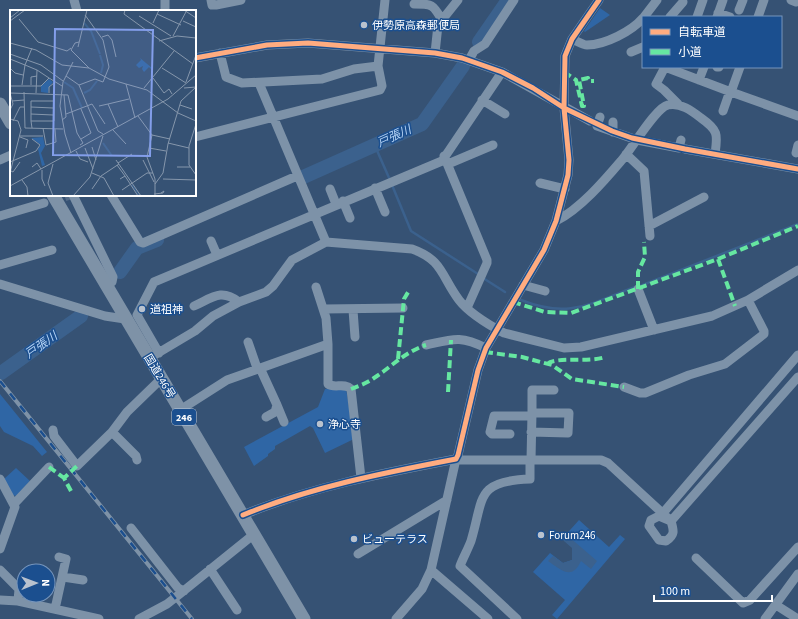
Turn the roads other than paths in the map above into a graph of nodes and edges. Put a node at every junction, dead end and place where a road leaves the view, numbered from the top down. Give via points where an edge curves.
1 (74, 0) edge
2 (211, 0) edge
3 (241, 0) edge
4 (382, 0) edge
5 (458, 0) edge
6 (514, 0) edge
7 (598, 0) edge
8 (657, 0) edge
9 (703, 0) edge
10 (723, 0) edge
11 (743, 0) edge
12 (764, 0) edge
13 (683, 1) edge
14 (414, 4) dead end
15 (77, 10) edge
16 (739, 10) dead end
17 (718, 15) edge
18 (644, 16) edge
19 (671, 16) edge
20 (680, 16) edge
21 (697, 16) edge
22 (758, 16) edge
23 (642, 18) edge
24 (442, 20) junction
25 (572, 39) junction
26 (642, 47) edge
27 (380, 48) junction
28 (631, 52) dead end
29 (220, 53) junction
30 (435, 53) junction
31 (196, 58) edge
32 (469, 60) junction
33 (378, 66) junction
34 (664, 68) edge
35 (668, 68) edge
36 (700, 68) edge
37 (703, 68) edge
38 (740, 68) edge
39 (502, 72) junction
40 (697, 79) junction
41 (259, 83) junction
42 (731, 91) junction
43 (482, 100) junction
44 (0, 104) edge
45 (678, 104) junction
46 (564, 108) junction
47 (723, 111) dead end
48 (504, 114) dead end
49 (273, 116) junction
50 (798, 116) edge
51 (600, 117) dead end
52 (10, 120) edge
53 (590, 121) dead end
54 (613, 122) dead end
55 (612, 132) junction
56 (196, 137) edge
57 (637, 140) junction
58 (493, 144) dead end
59 (626, 154) junction
60 (715, 154) junction
61 (10, 155) edge
62 (0, 160) edge
63 (446, 160) junction
64 (798, 169) edge
65 (298, 178) junction
66 (540, 183) dead end
67 (375, 188) junction
68 (330, 189) dead end
69 (565, 189) junction
70 (73, 196) edge
71 (112, 196) edge
72 (704, 197) dead end
73 (49, 199) edge
74 (339, 203) junction
75 (385, 212) dead end
76 (315, 214) junction
77 (0, 216) edge
78 (350, 218) dead end
79 (556, 221) junction
80 (649, 226) junction
81 (650, 236) dead end
82 (211, 240) dead end
83 (326, 242) junction
84 (52, 250) dead end
85 (217, 255) junction
86 (0, 265) edge
87 (798, 270) edge
88 (0, 284) edge
89 (106, 285) junction
90 (523, 285) junction
91 (316, 287) dead end
92 (638, 289) dead end
93 (545, 291) dead end
94 (748, 300) junction
95 (239, 302) junction
96 (194, 306) dead end
97 (402, 308) dead end
98 (467, 308) junction
99 (324, 309) junction
100 (353, 310) junction
101 (125, 319) junction
102 (496, 329) junction
103 (654, 330) junction
104 (354, 337) dead end
105 (248, 342) dead end
106 (328, 344) junction
107 (426, 345) dead end
108 (486, 348) junction
109 (798, 355) edge
110 (154, 356) junction
111 (259, 368) junction
112 (798, 377) edge
113 (161, 379) junction
114 (624, 387) dead end
115 (554, 390) dead end
116 (277, 406) junction
117 (180, 410) junction
118 (532, 414) junction
119 (266, 417) dead end
120 (284, 422) dead end
121 (53, 430) dead end
122 (112, 432) junction
123 (531, 432) junction
124 (510, 434) dead end
125 (137, 460) dead end
126 (456, 460) junction
127 (530, 460) junction
128 (49, 467) dead end
129 (361, 478) junction
130 (0, 479) edge
131 (447, 500) junction
132 (15, 503) junction
133 (663, 513) junction
134 (243, 515) junction
135 (132, 528) dead end
136 (253, 534) junction
137 (798, 547) edge
138 (0, 549) edge
139 (358, 554) dead end
140 (66, 558) dead end
141 (696, 558) dead end
142 (210, 569) junction
143 (0, 570) edge
144 (431, 570) junction
145 (798, 574) edge
146 (63, 577) junction
147 (79, 581) dead end
148 (16, 586) edge
149 (184, 591) junction
150 (0, 600) edge
151 (16, 601) edge
152 (24, 603) edge
153 (776, 605) junction
154 (238, 610) dead end
155 (53, 613) edge
156 (99, 619) edge
157 (139, 619) edge
158 (304, 619) edge
159 (396, 619) edge
160 (488, 619) edge
161 (517, 619) edge
162 (765, 619) edge
163 (798, 619) edge

1 - 15 street
2 - 3 street via 212,5 216,5
4 - 27 street
5 - 24 street
6 - 32 street via 485,44 474,51
7 - 25 street
8 - 18 street
9 - 21 street
10 - 17 street
11 - 16 street
12 - 22 street
13 - 19 street
13 - 20 street
14 - 24 street via 430,4
23 - 25 street via 629,31 604,41 587,45
24 - 30 street via 438,25
25 - 46 street via 564,65
26 - 28 street
27 - 29 street via 300,43 267,45
27 - 30 street
27 - 33 street
29 - 31 street
29 - 41 street via 226,78 242,83
30 - 32 street
32 - 39 street
33 - 41 street via 354,69 322,79
33 - 49 street via 382,86 380,90
34 - 45 street via 656,84
35 - 40 street
36 - 40 street
37 - 40 street
38 - 42 street
39 - 43 street
39 - 46 street
40 - 42 street
41 - 49 street
42 - 47 street
42 - 50 street
43 - 48 street
43 - 63 street
44 - 52 highway
45 - 57 street via 667,105 656,113
45 - 60 street via 712,126 717,139
46 - 53 street
46 - 69 street via 569,160
49 - 56 street
49 - 65 street
51 - 55 street via 597,126
54 - 55 street
55 - 57 street
57 - 59 street
57 - 60 street
58 - 63 street
59 - 79 street via 569,215
59 - 80 street via 644,171
60 - 64 street
61 - 62 street
63 - 67 street
63 - 98 street via 487,263
65 - 71 street via 143,243
65 - 76 street
66 - 69 street
67 - 74 street
67 - 75 street
68 - 74 street
69 - 79 street
70 - 89 street via 113,277 112,282
72 - 80 street
73 - 77 street
73 - 89 highway, 国道246号 / 246
74 - 76 street
74 - 78 street
76 - 83 street
76 - 85 street
79 - 90 street via 544,250
80 - 81 street
82 - 85 street
83 - 95 street via 292,260 266,292
83 - 98 street via 412,249 424,254 439,266
84 - 86 street
85 - 110 street via 154,282 137,315
87 - 94 street
88 - 101 street via 105,316
89 - 101 highway, 国道246号 / 246
90 - 93 street
90 - 102 street
91 - 99 street
92 - 103 street
94 - 103 street via 712,316
94 - 114 street via 764,334 732,360 646,393
95 - 96 street via 224,294
95 - 110 street via 213,316 201,327
97 - 100 street
98 - 102 street
99 - 100 street
99 - 106 street
100 - 104 street
101 - 110 highway, 国道246号 / 246
102 - 103 street via 564,348
102 - 108 street
105 - 111 street
106 - 111 street
106 - 129 street via 328,384 346,385 351,389
107 - 108 street via 467,339
108 - 126 street via 478,370
109 - 133 street
110 - 113 highway, 国道246号 / 246
111 - 116 street
111 - 117 street via 227,380
112 - 133 street via 671,521
113 - 117 highway, 国道246号 / 246
113 - 122 street via 127,412
115 - 118 street via 532,386
116 - 119 street via 275,412
116 - 120 street
117 - 134 highway, 国道246号 / 246
118 - 123 street
118 - 123 street via 569,413 568,433
118 - 124 street via 494,416 490,432
121 - 122 street via 54,436 77,466
122 - 125 street
123 - 127 street
126 - 127 street
126 - 129 street
126 - 131 street
127 - 133 street via 601,460 608,463
127 - 161 street via 530,479 509,480 489,490 481,499 471,541 460,566
128 - 132 street
129 - 134 street via 279,501
130 - 132 street via 7,494
131 - 139 street
131 - 144 street
132 - 138 street
134 - 136 highway, 国道246号 / 246
135 - 149 street via 147,542 178,588
136 - 142 street
136 - 158 highway, 国道246号 / 246
137 - 141 street via 750,600 743,603
140 - 146 street
142 - 149 street
142 - 154 street
143 - 148 street
144 - 159 street via 422,589
144 - 160 street
145 - 153 street
146 - 147 street
146 - 155 street
149 - 157 street via 167,604
150 - 151 street
152 - 155 street
153 - 162 street
153 - 163 street
155 - 156 street

